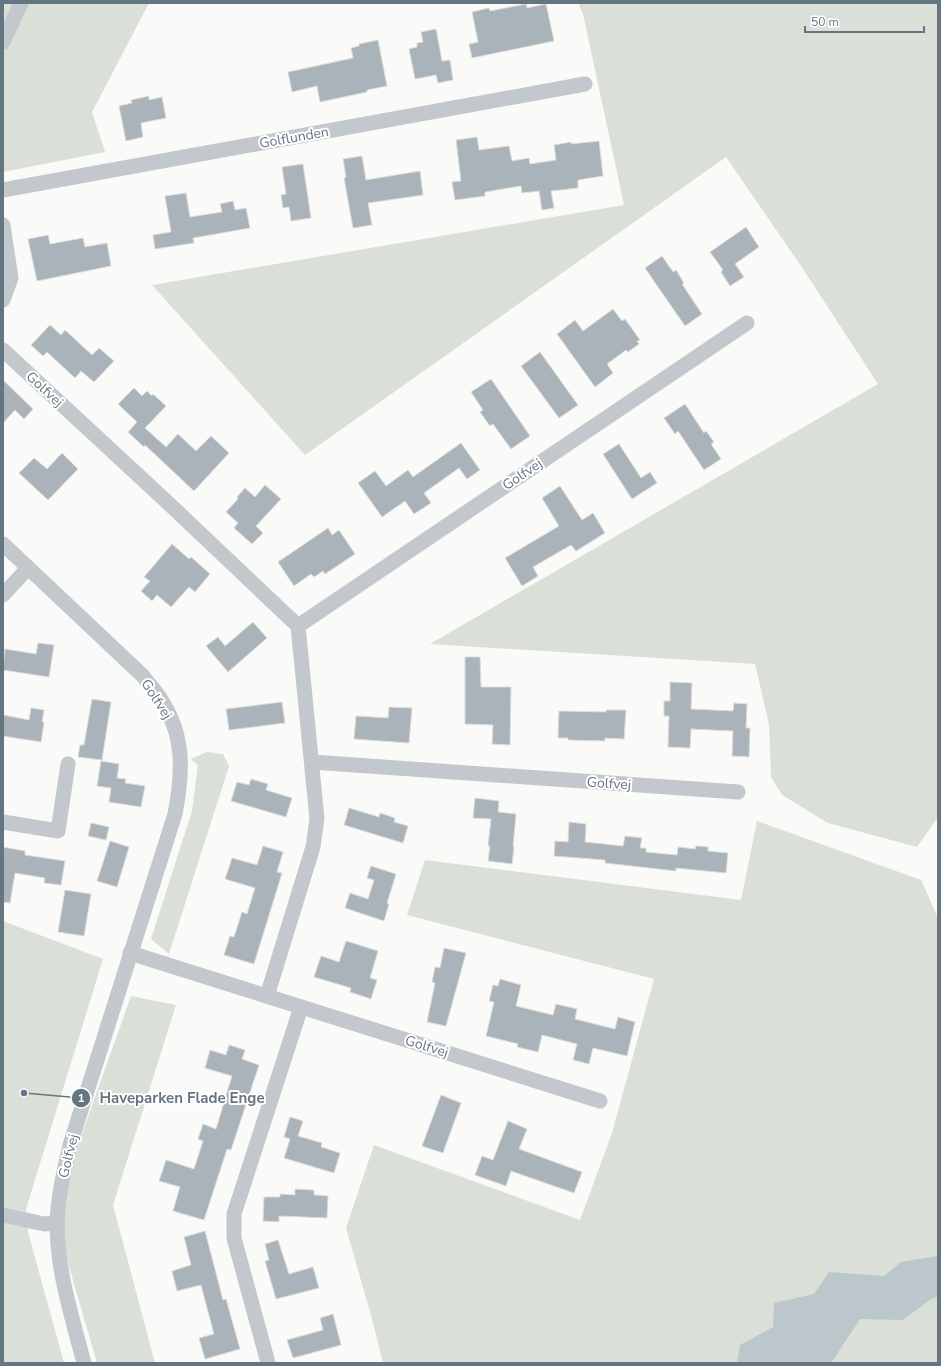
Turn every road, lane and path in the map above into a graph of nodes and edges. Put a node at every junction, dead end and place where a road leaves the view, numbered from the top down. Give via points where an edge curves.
1 (21, 3) edge
2 (3, 42) edge
3 (586, 84) dead end
4 (3, 190) edge
5 (3, 225) edge
6 (4, 300) edge
7 (747, 323) dead end
8 (3, 350) edge
9 (3, 544) edge
10 (28, 568) junction
11 (3, 595) edge
12 (298, 626) junction
13 (312, 762) junction
14 (68, 764) dead end
15 (738, 792) dead end
16 (3, 822) edge
17 (130, 953) junction
18 (267, 996) junction
19 (301, 1007) junction
20 (600, 1101) dead end
21 (3, 1215) edge
22 (57, 1223) junction
23 (84, 1363) edge
24 (268, 1363) edge

1 - 2 street
3 - 4 street, Golflunden
5 - 6 street via 11,278
7 - 12 street, Golfvej
8 - 12 street, Golfvej
9 - 10 street, Golfvej
10 - 11 street
10 - 17 street, Golfvej via 143,676 160,698 172,720 178,739 181,761 176,814
12 - 13 street
13 - 15 street, Golfvej
13 - 18 street via 317,819 313,847
14 - 16 street via 58,831
17 - 18 street, Golfvej
17 - 22 street, Golfvej via 70,1145 60,1186
18 - 19 street, Golfvej
19 - 20 street, Golfvej
19 - 24 street via 234,1214 234,1238
21 - 22 street via 44,1224
22 - 23 street, Golfvej via 64,1286

